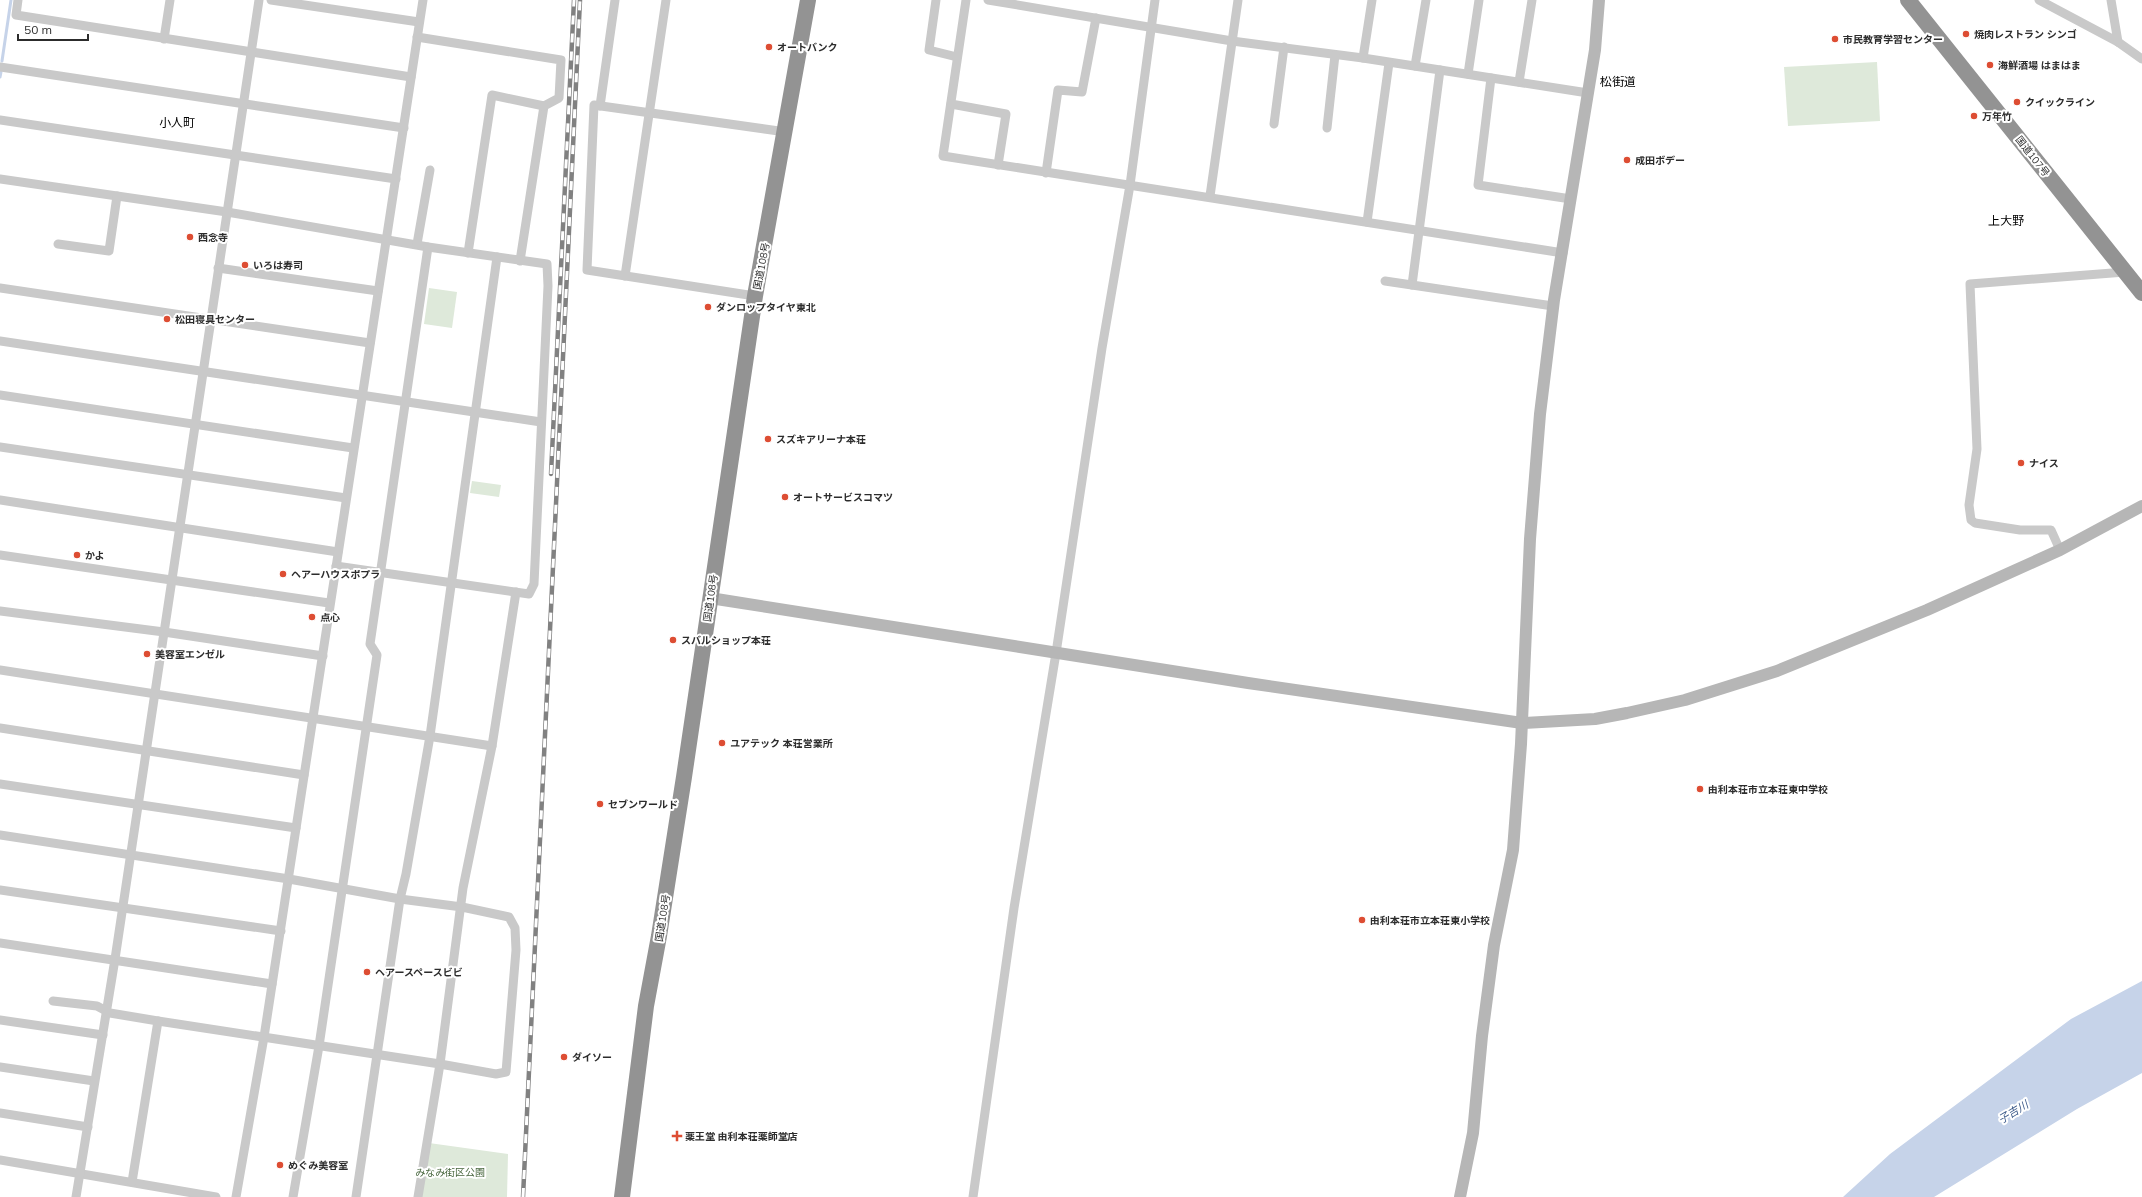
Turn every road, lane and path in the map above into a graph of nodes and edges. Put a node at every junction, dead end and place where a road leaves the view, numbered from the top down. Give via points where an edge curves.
1 (18, 0) edge
2 (170, 0) edge
3 (260, 0) edge
4 (271, 0) edge
5 (423, 0) edge
6 (615, 0) edge
7 (666, 0) edge
8 (808, 0) edge
9 (936, 0) edge
10 (966, 0) edge
11 (988, 0) edge
12 (1155, 0) edge
13 (1238, 0) edge
14 (1372, 0) edge
15 (1426, 0) edge
16 (1479, 0) edge
17 (1532, 0) edge
18 (1599, 0) edge
19 (1908, 0) edge
20 (2039, 0) edge
21 (2111, 0) edge
22 (1018, 2) edge
23 (1096, 18) junction
24 (419, 22) junction
25 (1151, 27) junction
26 (417, 37) junction
27 (164, 39) junction
28 (1232, 41) junction
29 (2118, 42) junction
30 (1284, 47) junction
31 (252, 52) junction
32 (1335, 55) junction
33 (957, 58) junction
34 (1363, 58) junction
35 (2142, 59) edge
36 (1388, 63) junction
37 (1415, 66) junction
38 (0, 67) edge
39 (1440, 70) junction
40 (1468, 74) junction
41 (411, 77) junction
42 (1492, 78) junction
43 (1519, 82) junction
44 (1588, 93) junction
45 (244, 103) junction
46 (951, 104) junction
47 (544, 106) junction
48 (600, 106) junction
49 (651, 112) junction
50 (0, 120) edge
51 (1274, 124) dead end
52 (404, 128) junction
53 (1327, 128) dead end
54 (786, 132) junction
55 (236, 154) junction
56 (998, 165) junction
57 (430, 170) dead end
58 (1046, 174) junction
59 (0, 179) edge
60 (396, 179) junction
61 (1130, 185) junction
62 (117, 196) junction
63 (1210, 196) junction
64 (1572, 199) junction
65 (227, 212) junction
66 (1367, 222) junction
67 (1419, 230) junction
68 (386, 239) junction
69 (58, 244) dead end
70 (417, 244) junction
71 (428, 247) junction
72 (468, 253) junction
73 (1563, 253) junction
74 (497, 257) junction
75 (520, 260) junction
76 (218, 268) junction
77 (2125, 272) junction
78 (625, 276) junction
79 (1385, 281) dead end
80 (1412, 285) junction
81 (0, 288) edge
82 (378, 291) junction
83 (2142, 293) edge
84 (755, 296) junction
85 (1553, 306) junction
86 (211, 319) junction
87 (0, 341) edge
88 (370, 343) junction
89 (203, 372) junction
90 (0, 395) edge
91 (362, 395) junction
92 (405, 403) junction
93 (474, 412) junction
94 (540, 422) junction
95 (196, 424) junction
96 (0, 447) edge
97 (353, 448) junction
98 (188, 476) junction
99 (346, 498) junction
100 (0, 500) edge
101 (2142, 506) edge
102 (180, 529) junction
103 (2060, 550) junction
104 (338, 552) junction
105 (0, 555) edge
106 (336, 566) junction
107 (380, 572) junction
108 (171, 580) junction
109 (450, 583) junction
110 (516, 592) junction
111 (710, 598) junction
112 (329, 603) junction
113 (0, 611) edge
114 (164, 632) junction
115 (1056, 653) junction
116 (322, 656) junction
117 (0, 670) edge
118 (154, 694) junction
119 (314, 717) junction
120 (1522, 723) junction
121 (0, 728) edge
122 (366, 728) junction
123 (430, 736) junction
124 (492, 746) junction
125 (145, 750) junction
126 (304, 775) junction
127 (0, 784) edge
128 (137, 804) junction
129 (296, 828) junction
130 (0, 835) edge
131 (130, 855) junction
132 (289, 879) junction
133 (343, 888) junction
134 (0, 890) edge
135 (400, 899) junction
136 (462, 907) junction
137 (122, 908) junction
138 (281, 931) junction
139 (0, 943) edge
140 (115, 959) junction
141 (272, 984) junction
142 (53, 1001) dead end
143 (106, 1010) junction
144 (0, 1020) edge
145 (158, 1021) junction
146 (103, 1035) junction
147 (264, 1037) junction
148 (319, 1046) junction
149 (378, 1054) junction
150 (440, 1064) junction
151 (0, 1067) edge
152 (94, 1081) junction
153 (0, 1113) edge
154 (88, 1127) junction
155 (0, 1160) edge
156 (80, 1173) junction
157 (132, 1182) junction
158 (182, 1194) edge
159 (76, 1197) edge
160 (216, 1197) edge
161 (236, 1197) edge
162 (293, 1197) edge
163 (356, 1197) edge
164 (418, 1197) edge
165 (622, 1197) edge
166 (973, 1197) edge
167 (1460, 1197) edge

1 - 27 street via 16,15
2 - 27 street
3 - 31 street
4 - 24 street
5 - 24 street
6 - 48 street
7 - 49 street
8 - 54 highway, 国道108号
9 - 33 street via 929,50
10 - 33 street
11 - 22 street
12 - 25 street
13 - 28 street
14 - 34 street
15 - 37 street
16 - 40 street
17 - 43 street
18 - 44 street
19 - 77 highway, 国道107号
20 - 29 street
21 - 29 street
22 - 23 street
23 - 25 street
23 - 58 street via 1082,92 1058,90
24 - 26 street
25 - 28 street
25 - 61 street
26 - 41 street
26 - 47 street via 561,60 559,98
27 - 31 street
28 - 30 street
28 - 63 street
29 - 35 street
30 - 32 street
30 - 51 street
31 - 41 street
31 - 45 street
32 - 34 street
32 - 53 street
33 - 46 street
34 - 36 street
36 - 37 street
36 - 66 street
37 - 39 street
38 - 45 street
39 - 40 street
39 - 67 street
40 - 42 street
41 - 52 street
42 - 43 street
42 - 64 street via 1478,185
43 - 44 street
44 - 64 street
45 - 52 street
45 - 55 street
46 - 56 street via 1006,114
46 - 56 street via 943,156
47 - 72 street via 492,95
47 - 75 street
48 - 49 street
48 - 78 street via 594,105 587,270
49 - 54 street
49 - 78 street
50 - 55 street
52 - 60 street
54 - 84 highway, 国道108号
55 - 60 street
55 - 65 street
56 - 58 street
57 - 70 street
58 - 61 street
59 - 62 street
60 - 68 street
61 - 63 street
61 - 115 street via 1102,348
62 - 65 street
62 - 69 street via 109,251
63 - 66 street
64 - 73 street
65 - 68 street
65 - 76 street
66 - 67 street
67 - 73 street
67 - 80 street
68 - 70 street
68 - 82 street
70 - 71 street
71 - 72 street
71 - 92 street
72 - 74 street
73 - 85 street
74 - 75 street
74 - 93 street
75 - 94 street via 547,264
76 - 82 street
76 - 86 street
77 - 83 highway, 国道107号
77 - 103 street via 1970,284 1977,449 1968,505 1970,515 1975,523 2020,530 2051,530
78 - 84 street
79 - 80 street
80 - 85 street
81 - 86 street
82 - 88 street
84 - 111 highway, 国道108号
85 - 120 street via 1540,414 1530,539
86 - 88 street
86 - 89 street
87 - 89 street
88 - 91 street
89 - 91 street
89 - 95 street
90 - 95 street
91 - 92 street
91 - 97 street
92 - 93 street
92 - 107 street
93 - 94 street
93 - 109 street
94 - 110 street via 534,584 529,594
95 - 97 street
95 - 98 street
96 - 98 street
97 - 99 street
98 - 99 street
98 - 102 street
99 - 104 street
100 - 102 street
101 - 103 street
102 - 104 street
102 - 108 street
103 - 120 street via 1927,610 1777,671 1733,686 1595,719
104 - 106 street
105 - 108 street
106 - 107 street
106 - 112 street
107 - 109 street
107 - 122 street via 370,644 377,655
108 - 112 street
108 - 114 street
109 - 110 street
109 - 123 street
110 - 124 street
111 - 115 street
111 - 165 highway, 国道108号 via 662,920 646,1006
112 - 116 street
113 - 114 street
114 - 116 street
114 - 118 street
115 - 120 street
115 - 166 street via 1007,954
116 - 119 street
117 - 118 street
118 - 119 street
118 - 125 street
119 - 122 street
119 - 126 street
120 - 167 street via 1513,850 1494,945 1473,1133
121 - 125 street
122 - 123 street
122 - 133 street
123 - 124 street
123 - 135 street
124 - 136 street via 463,888
125 - 126 street
125 - 128 street
126 - 129 street
127 - 128 street
128 - 129 street
128 - 131 street
129 - 132 street
130 - 131 street
131 - 132 street
131 - 137 street
132 - 133 street
132 - 138 street
133 - 135 street
133 - 148 street
134 - 137 street
135 - 136 street
135 - 149 street
136 - 150 street
136 - 150 street via 509,917 515,928 516,950 506,1072 496,1074
137 - 138 street
137 - 140 street
138 - 141 street
139 - 140 street
140 - 141 street
140 - 143 street
141 - 147 street
142 - 143 street via 97,1006
143 - 145 street
143 - 146 street
144 - 146 street
145 - 147 street
145 - 157 street
146 - 152 street
147 - 148 street
147 - 161 street
148 - 149 street
148 - 162 street
149 - 150 street
149 - 163 street
150 - 164 street
151 - 152 street
152 - 154 street
153 - 154 street
154 - 156 street
155 - 156 street
156 - 157 street
156 - 159 street
157 - 158 street
158 - 160 street

